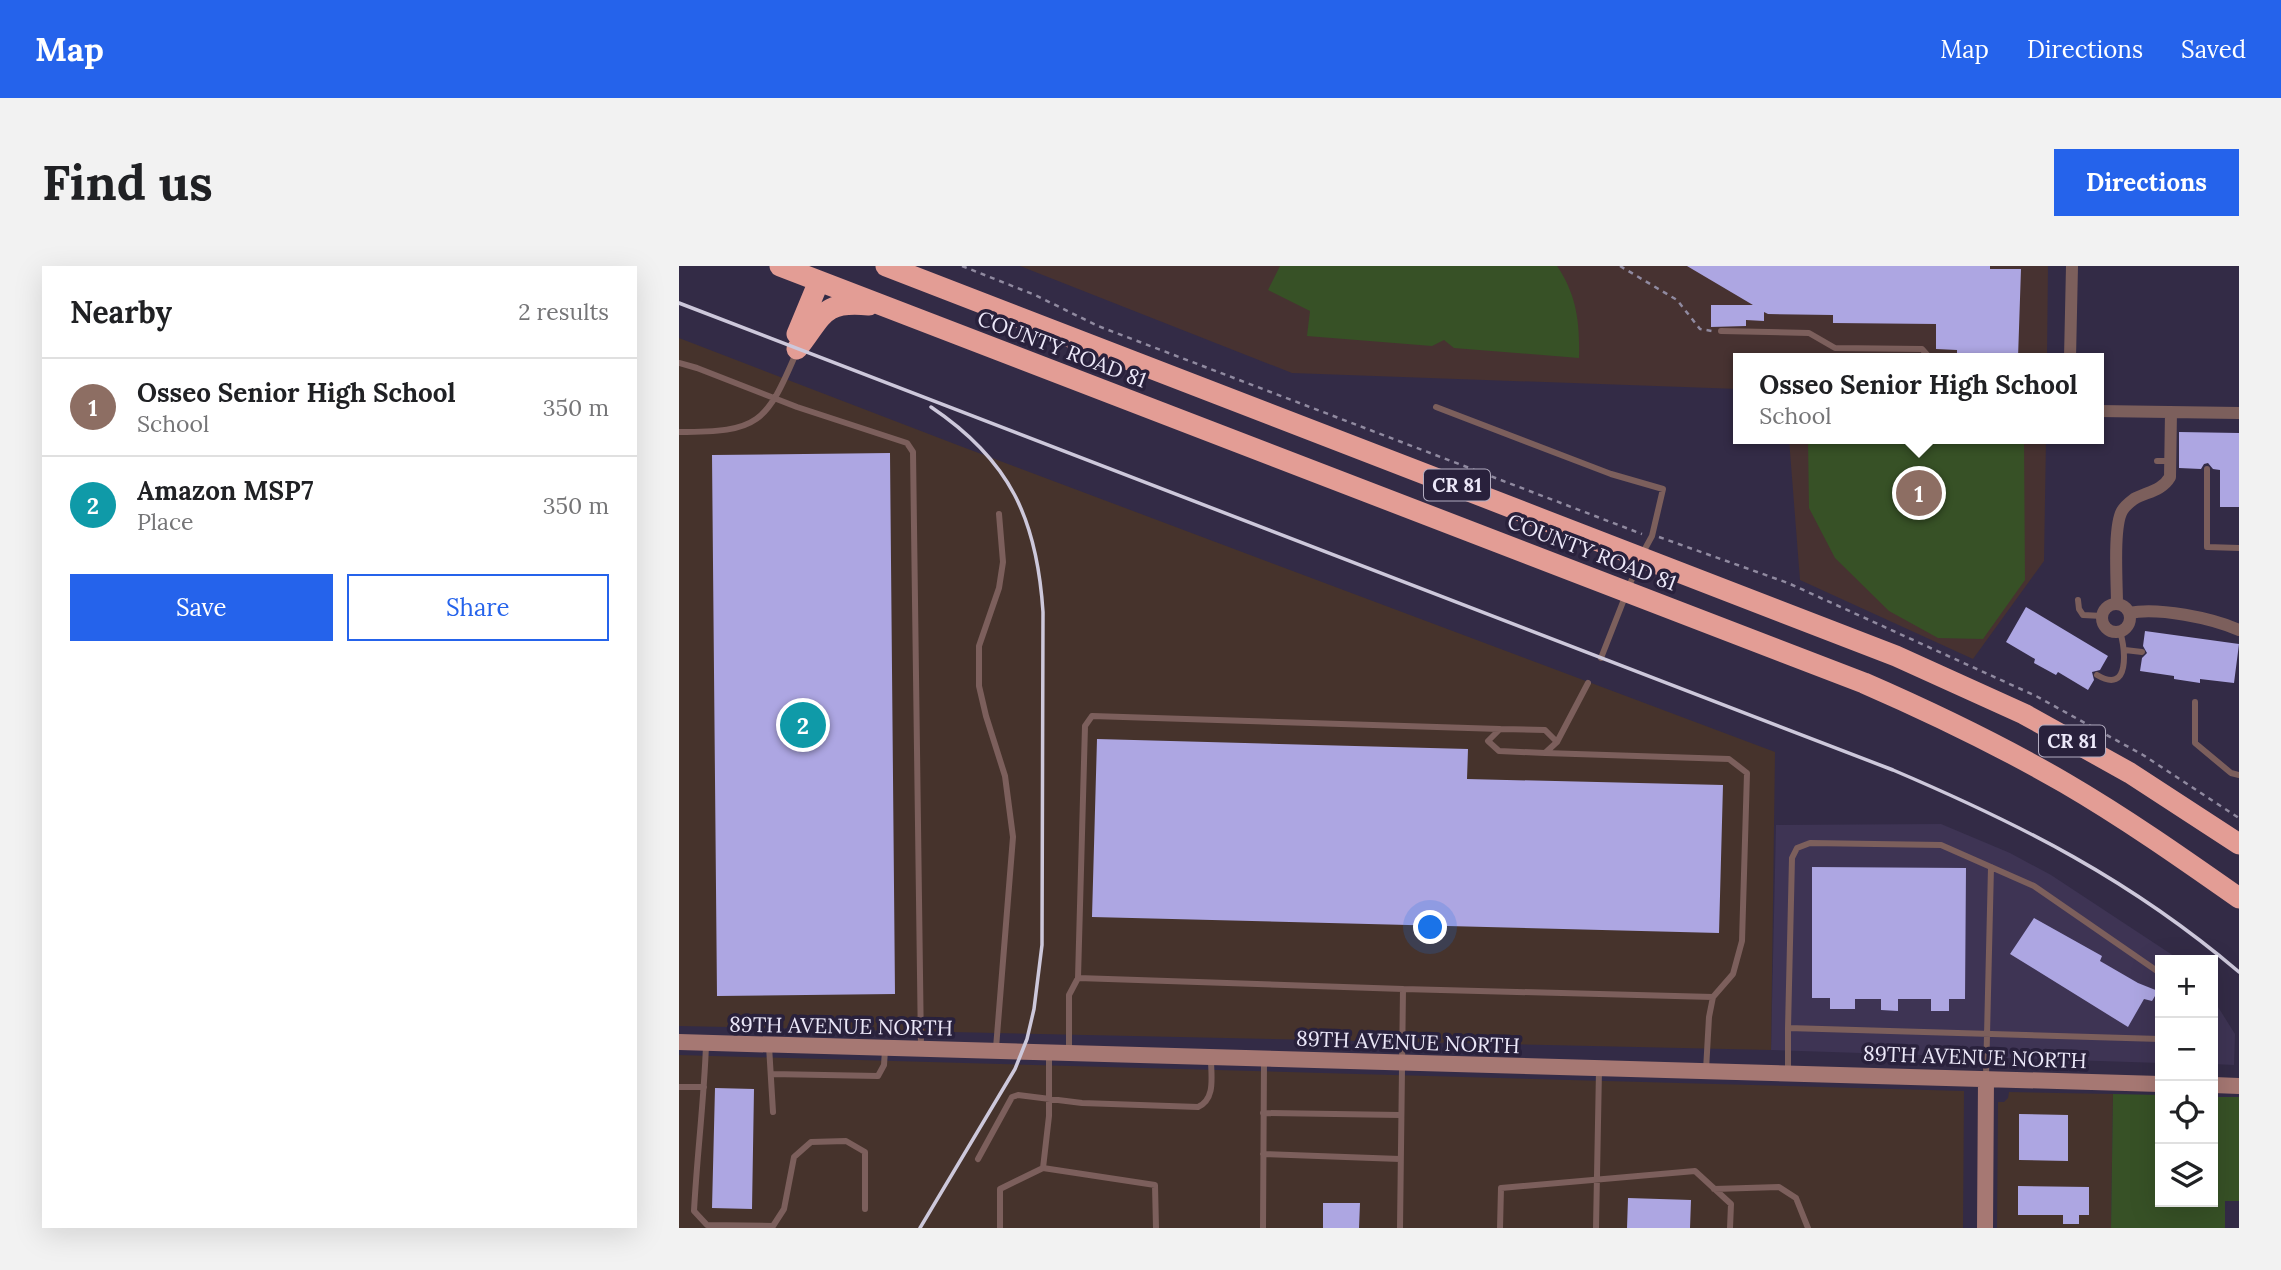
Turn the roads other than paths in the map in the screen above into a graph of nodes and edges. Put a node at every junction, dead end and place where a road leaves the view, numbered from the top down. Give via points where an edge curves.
1 (780, 266) edge
2 (885, 266) edge
3 (2071, 266) edge
4 (823, 274) edge
5 (885, 307) junction
6 (1721, 331) road end
7 (797, 349) junction
8 (1926, 353) edge
9 (2070, 353) edge
10 (679, 363) edge
11 (775, 397) junction
12 (1436, 407) dead end
13 (2104, 411) edge
14 (2171, 412) junction
15 (2239, 414) edge
16 (679, 432) edge
17 (2207, 469) dead end
18 (999, 514) dead end
19 (2239, 548) edge
20 (1641, 556) junction
21 (1627, 591) junction
22 (2078, 600) dead end
23 (2117, 604) junction
24 (2129, 613) junction
25 (2102, 616) junction
26 (2239, 630) edge
27 (2120, 631) junction
28 (2126, 650) junction
29 (2142, 652) dead end
30 (1601, 658) dead end
31 (2097, 675) dead end
32 (1588, 682) dead end
33 (2195, 702) dead end
34 (1500, 729) junction
35 (1557, 742) junction
36 (1545, 753) junction
37 (2239, 775) edge
38 (2239, 844) edge
39 (1991, 867) junction
40 (2239, 898) edge
41 (2155, 970) edge
42 (1078, 978) junction
43 (1403, 989) junction
44 (1713, 997) junction
45 (1788, 1028) junction
46 (1989, 1034) junction
47 (2155, 1039) edge
48 (679, 1042) edge
49 (706, 1043) junction
50 (768, 1045) junction
51 (885, 1048) junction
52 (921, 1049) junction
53 (996, 1050) junction
54 (1049, 1052) junction
55 (1069, 1053) junction
56 (1211, 1058) junction
57 (1264, 1059) junction
58 (1401, 1063) junction
59 (1599, 1068) junction
60 (1706, 1071) junction
61 (1788, 1073) junction
62 (771, 1074) junction
63 (1986, 1079) junction
64 (2155, 1084) edge
65 (2218, 1085) edge
66 (2239, 1086) edge
67 (679, 1087) edge
68 (704, 1087) junction
69 (1049, 1100) junction
70 (773, 1112) dead end
71 (1263, 1113) junction
72 (1401, 1115) junction
73 (1263, 1154) junction
74 (978, 1159) dead end
75 (1400, 1159) junction
76 (1043, 1168) junction
77 (1597, 1180) junction
78 (1714, 1189) junction
79 (865, 1209) dead end
80 (1000, 1228) edge
81 (1156, 1228) edge
82 (1263, 1228) edge
83 (1400, 1228) edge
84 (1500, 1228) edge
85 (1597, 1228) edge
86 (1730, 1228) edge
87 (1808, 1228) edge
88 (1985, 1228) edge

1 - 4 highway, COUNTY ROAD 81 / CR 81
2 - 20 highway, COUNTY ROAD 81 / CR 81
3 - 9 street
4 - 5 highway, COUNTY ROAD 81 / CR 81
4 - 7 highway via 797,334
5 - 7 highway via 855,304 826,310
5 - 21 highway, COUNTY ROAD 81 / CR 81
6 - 8 lane via 1809,333 1835,348 1922,349
7 - 11 lane
10 - 11 lane
11 - 16 lane via 752,424
11 - 52 lane via 907,443 913,452
12 - 20 lane via 1611,474 1663,489
13 - 14 street
14 - 15 street
14 - 23 street via 2163,461 2170,477 2131,500 2118,524
17 - 19 lane via 2207,547
18 - 53 lane via 1003,562 979,646 979,687 1005,776 1013,837
20 - 21 lane
20 - 38 highway, COUNTY ROAD 81 / CR 81 via 1896,656 2024,714 2130,773
21 - 30 lane
21 - 40 highway, COUNTY ROAD 81 / CR 81 via 1864,683 1985,741 2065,783
22 - 25 lane via 2083,615
23 - 24 street
23 - 25 street via 2106,607
24 - 26 street via 2144,610
24 - 27 street via 2128,624
25 - 27 street via 2109,630
27 - 28 lane
28 - 29 lane
28 - 31 lane via 2119,677
32 - 35 lane
33 - 37 lane via 2195,743
34 - 35 lane via 1545,730
34 - 36 lane via 1488,740 1499,751
34 - 42 lane via 1092,716 1084,726
35 - 36 lane
36 - 44 lane via 1729,759 1747,773 1742,941 1733,974
39 - 41 lane via 2034,886
39 - 45 lane via 1941,845 1810,843 1797,848 1792,858
39 - 46 lane
42 - 43 lane
42 - 55 lane via 1069,995
43 - 44 lane
43 - 58 lane
44 - 60 lane
45 - 46 lane
45 - 61 lane
46 - 47 lane
46 - 63 lane
48 - 49 street, 89TH AVENUE NORTH
49 - 50 street, 89TH AVENUE NORTH
49 - 68 lane
50 - 51 street, 89TH AVENUE NORTH
50 - 62 lane
51 - 52 street, 89TH AVENUE NORTH
51 - 62 lane via 878,1076
52 - 53 street, 89TH AVENUE NORTH
53 - 54 street, 89TH AVENUE NORTH
54 - 55 street, 89TH AVENUE NORTH
54 - 69 lane
55 - 56 street, 89TH AVENUE NORTH
56 - 57 street, 89TH AVENUE NORTH
56 - 69 lane via 1209,1099 1198,1107
57 - 58 street, 89TH AVENUE NORTH
57 - 71 lane
58 - 59 street, 89TH AVENUE NORTH
58 - 72 lane
59 - 60 street, 89TH AVENUE NORTH
59 - 77 lane
60 - 61 street, 89TH AVENUE NORTH
61 - 63 street, 89TH AVENUE NORTH
62 - 70 lane
63 - 64 street, 89TH AVENUE NORTH
63 - 88 street
65 - 66 street
67 - 68 lane
68 - 79 lane via 694,1211 707,1225 773,1226 784,1209 794,1157 810,1142 846,1141 865,1152
69 - 74 lane via 1011,1097
69 - 76 lane
71 - 72 lane
71 - 73 lane
72 - 75 lane
73 - 75 lane
73 - 82 lane
75 - 83 lane
76 - 80 lane via 1000,1189
76 - 81 lane via 1155,1185
77 - 78 lane via 1695,1171
77 - 84 lane via 1501,1188
77 - 85 lane
78 - 86 lane via 1731,1204
78 - 87 lane via 1779,1187 1796,1198

